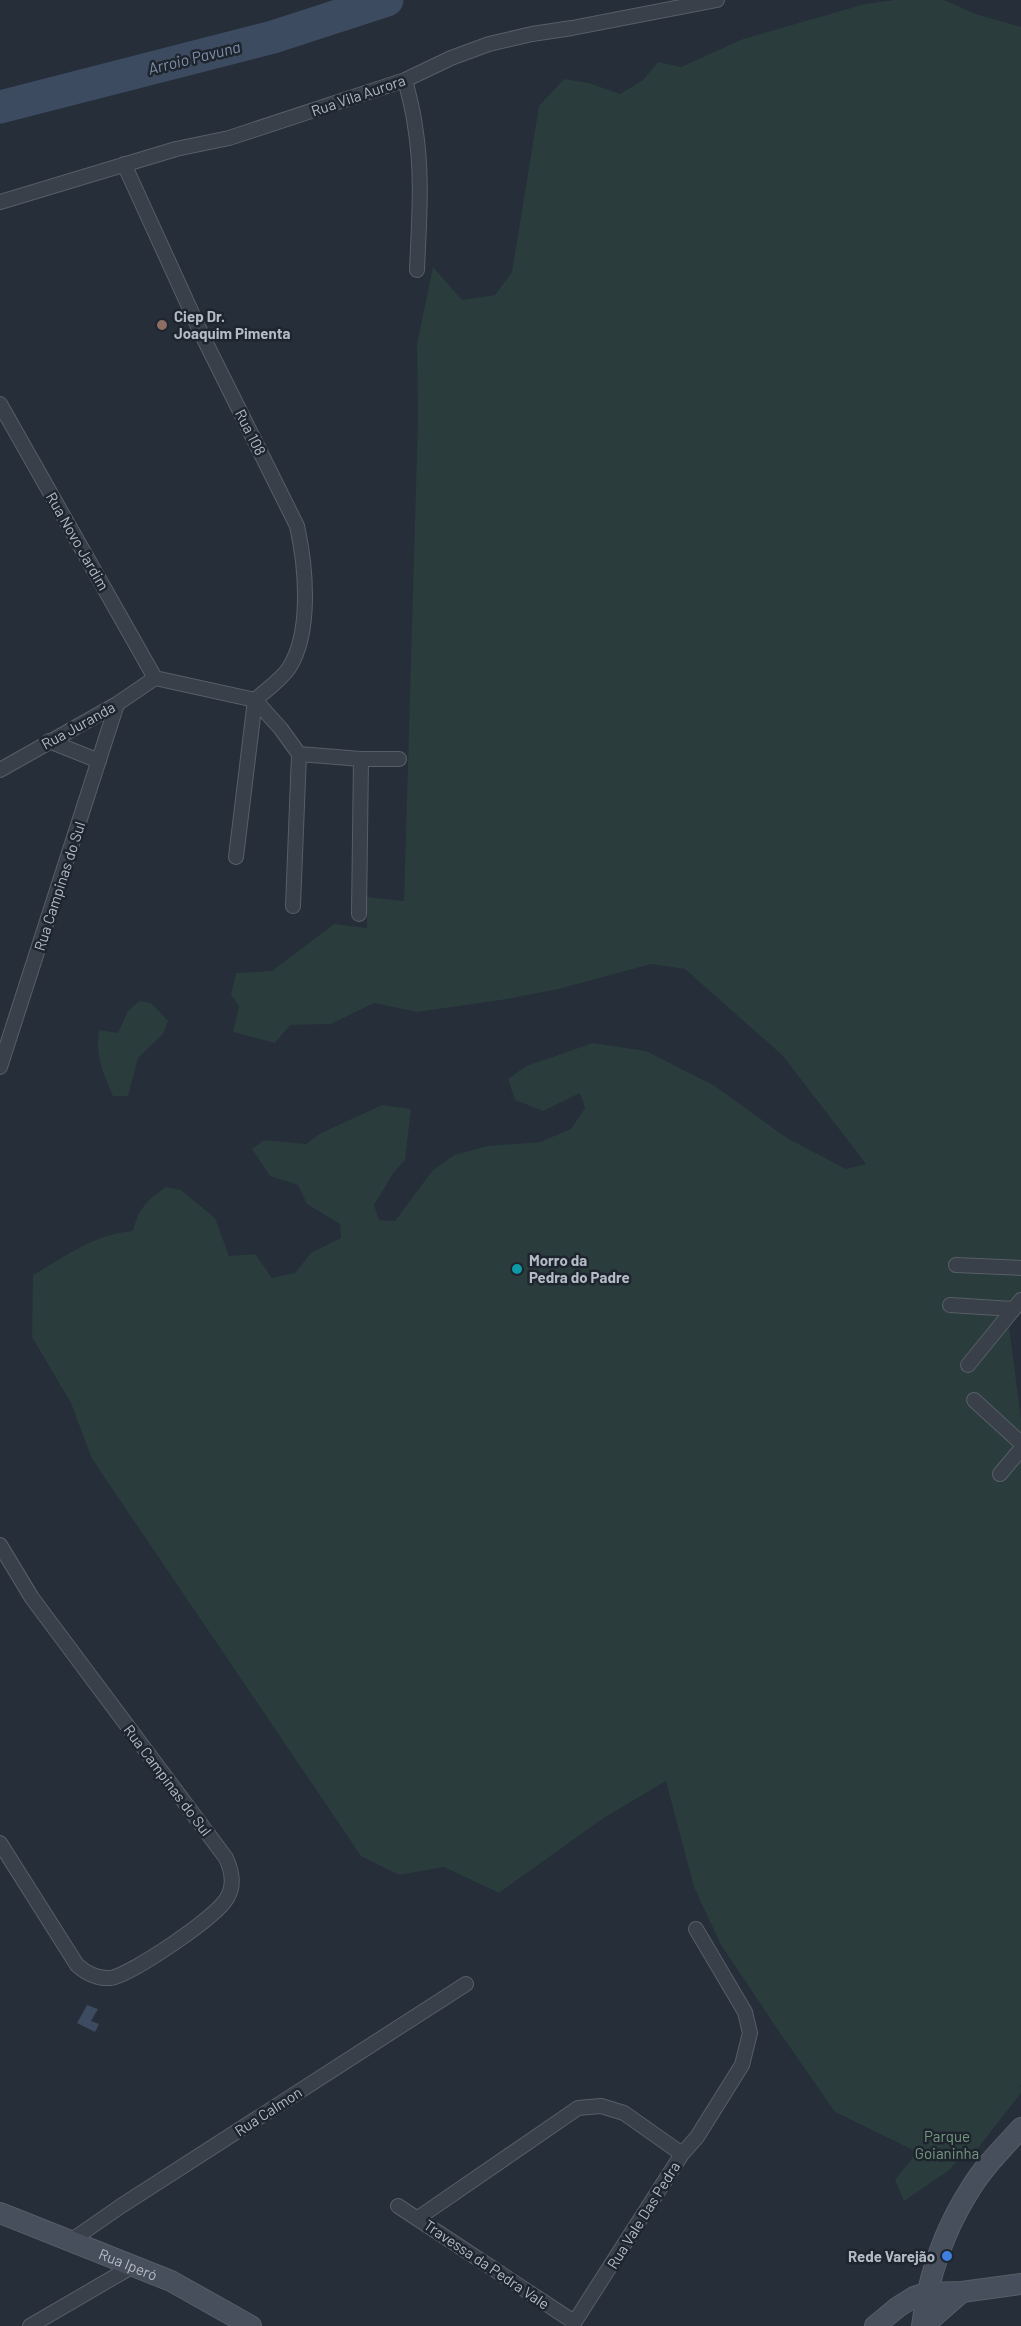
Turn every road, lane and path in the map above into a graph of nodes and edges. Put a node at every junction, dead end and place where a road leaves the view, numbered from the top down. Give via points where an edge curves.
1 (717, 0) edge
2 (405, 80) junction
3 (124, 164) junction
4 (0, 202) edge
5 (417, 270) dead end
6 (0, 404) edge
7 (155, 678) junction
8 (255, 700) junction
9 (117, 704) junction
10 (49, 741) junction
11 (299, 754) junction
12 (361, 759) junction
13 (399, 759) dead end
14 (99, 761) junction
15 (1, 766) edge
16 (236, 857) dead end
17 (293, 906) dead end
18 (358, 914) dead end
19 (0, 1067) edge
20 (956, 1264) dead end
21 (1021, 1268) edge
22 (1017, 1304) edge
23 (950, 1305) dead end
24 (968, 1365) dead end
25 (974, 1400) dead end
26 (1021, 1443) edge
27 (1021, 1449) edge
28 (1000, 1474) dead end
29 (0, 1545) edge
30 (0, 1843) edge
31 (696, 1929) dead end
32 (466, 1984) dead end
33 (1021, 2128) edge
34 (682, 2154) junction
35 (398, 2206) dead end
36 (0, 2213) edge
37 (418, 2218) junction
38 (72, 2240) junction
39 (133, 2266) junction
40 (1021, 2284) edge
41 (962, 2292) junction
42 (926, 2293) junction
43 (573, 2324) edge
44 (30, 2326) edge
45 (251, 2326) edge
46 (875, 2326) edge
47 (922, 2326) edge

1 - 2 street, Rua Vila Aurora via 489,44
2 - 3 street, Rua Vila Aurora via 229,138
2 - 5 street via 416,126 420,206
3 - 4 street, Rua Vila Aurora
3 - 8 street, Rua 108 via 202,335 297,526 304,554 300,641 294,659 287,671
6 - 7 street, Rua Novo Jardim
7 - 8 street
7 - 9 street, Rua Juranda
8 - 11 street
8 - 16 street
9 - 10 street, Rua Juranda
9 - 14 street, Rua Campinas do Sul
10 - 14 street
10 - 15 street, Rua Juranda
11 - 12 street
11 - 17 street
12 - 13 street
12 - 18 street
14 - 19 street, Rua Campinas do Sul
20 - 21 street
22 - 23 street
22 - 24 street
25 - 26 street
27 - 28 street
29 - 30 street, Rua Campinas do Sul via 32,1599 223,1853 232,1872 232,1885 228,1898 213,1914 140,1966 102,1978 77,1965
31 - 34 street via 745,2012 750,2033 742,2064 697,2137
32 - 38 street, Rua Calmon
33 - 42 street via 971,2188 940,2249
34 - 37 street, Rua Vale Das Pedra via 624,2113 601,2106 578,2108
34 - 43 street, Rua Vale Das Pedra
35 - 37 street, Travessa da Pedra Vale
36 - 38 street, Rua Iperó
37 - 43 street, Travessa da Pedra Vale
38 - 39 street, Rua Iperó
39 - 44 street
39 - 45 street, Rua Iperó
40 - 41 street
41 - 42 street
41 - 47 street
42 - 46 street via 898,2307
42 - 47 street

